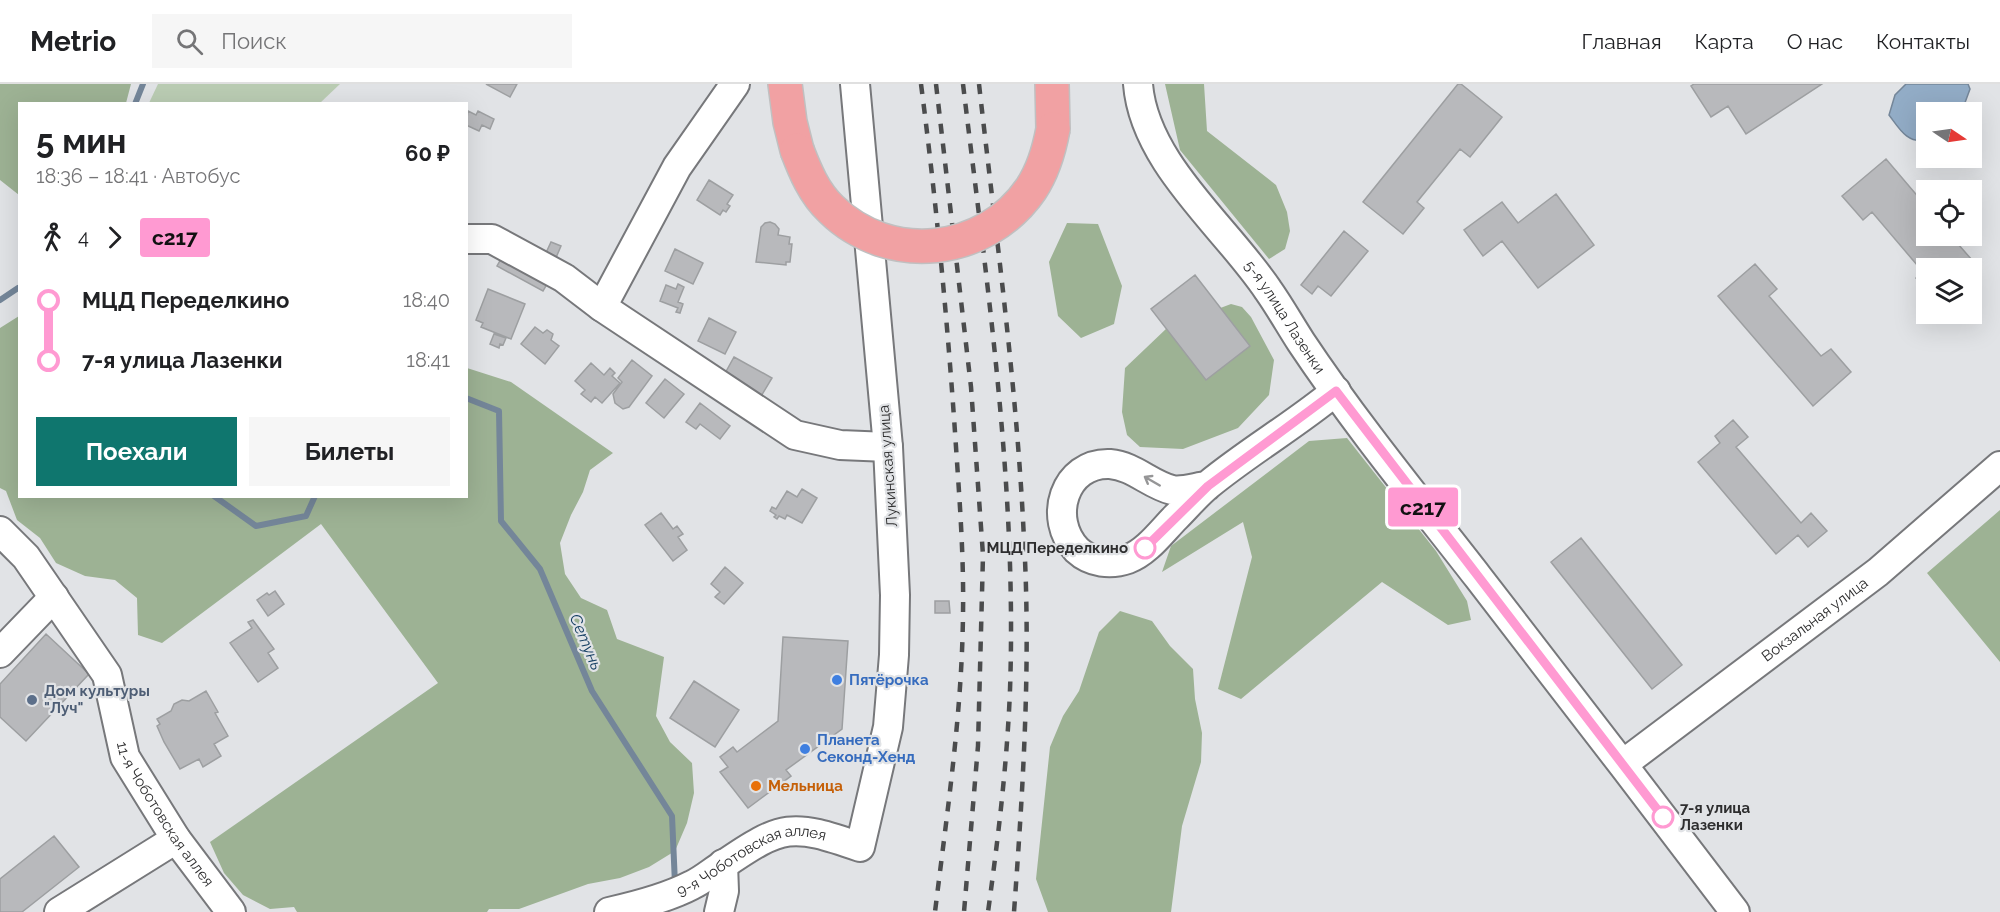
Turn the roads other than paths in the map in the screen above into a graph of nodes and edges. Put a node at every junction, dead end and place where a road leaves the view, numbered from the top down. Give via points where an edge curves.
1 (735, 84) edge
2 (785, 84) edge
3 (855, 84) edge
4 (1052, 84) edge
5 (1138, 84) edge
6 (468, 239) edge
7 (602, 307) junction
8 (1336, 391) junction
9 (888, 447) junction
10 (2000, 466) edge
11 (1208, 486) junction
12 (0, 531) edge
13 (54, 597) junction
14 (0, 653) edge
15 (1623, 764) junction
16 (176, 839) junction
17 (860, 847) joint
18 (723, 864) junction
19 (621, 909) edge
20 (59, 912) edge
21 (231, 912) edge
22 (719, 912) edge
23 (1735, 912) edge

1 - 7 street via 677,167
2 - 4 main road, bridge via 797,150 816,191 848,224 868,235 916,248 958,243 999,222 1016,207 1042,169 1050,148
3 - 9 street, Лукинская улица
5 - 8 street, 5-я улица Лазенки via 1146,122 1161,152 1268,289
6 - 7 street via 492,239 564,278
7 - 9 street via 795,435 840,445
8 - 11 street
8 - 15 street, 5-я улица Лазенки
9 - 17 street, Лукинская улица via 894,655 888,727
10 - 15 street, Вокзальная улица via 1878,572
11 -> 11 street via 1174,491 1123,466 1089,468 1065,492 1062,526 1069,542 1081,554 1097,561 1130,558
12 - 13 street, 11-я Чоботовская аллея via 26,556
13 - 14 street
13 - 16 street, 11-я Чоботовская аллея via 107,675 125,757
15 - 23 street, 5-я улица Лазенки
16 - 20 street
16 - 21 street, 11-я Чоботовская аллея
17 - 18 street, 9-я Чоботовская аллея via 818,833 791,830 776,833
18 - 19 street, 9-я Чоботовская аллея via 693,885
18 - 22 street via 724,891

